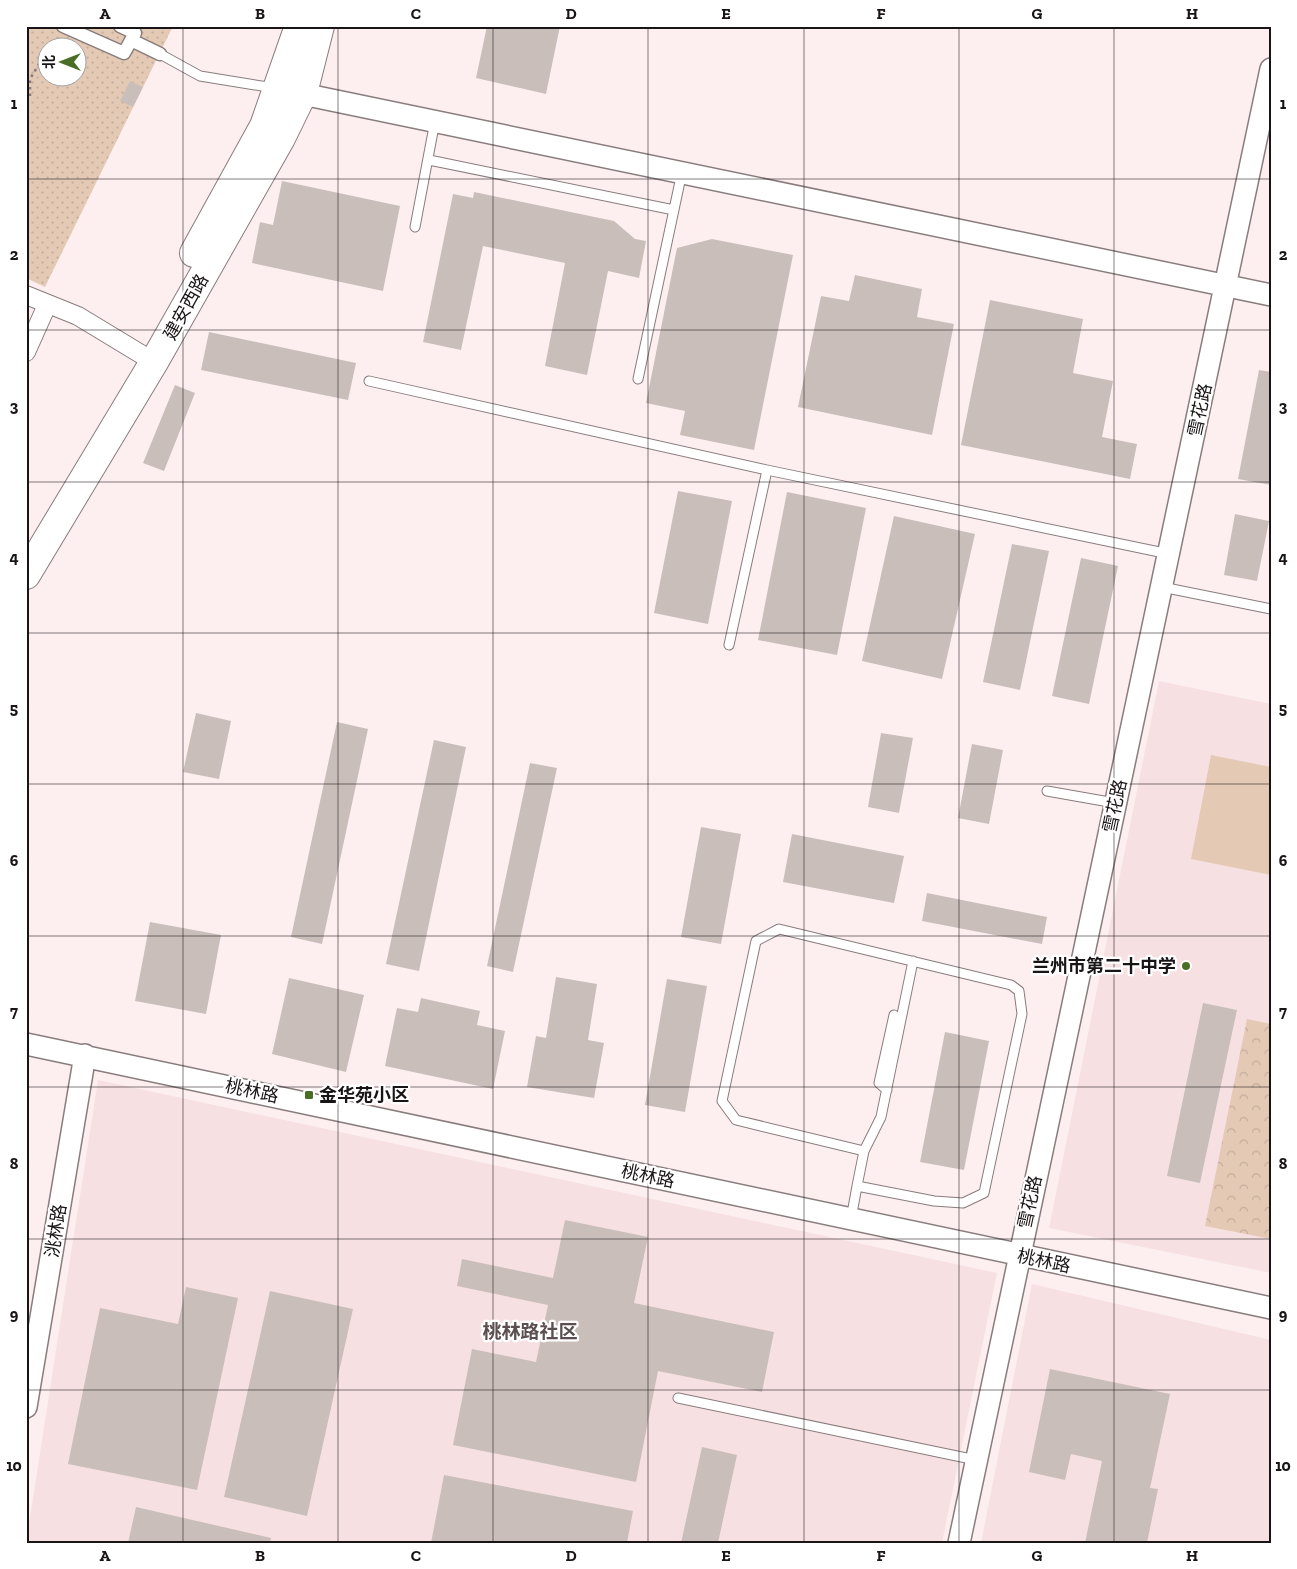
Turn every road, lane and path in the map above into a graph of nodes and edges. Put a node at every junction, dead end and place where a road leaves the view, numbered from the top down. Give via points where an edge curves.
1 (63, 26) edge
2 (120, 26) edge
3 (299, 26) edge
4 (320, 26) edge
5 (131, 40) junction
6 (160, 54) joint
7 (38, 66) edge
8 (1271, 69) edge
9 (291, 91) junction
10 (30, 96) dead end
11 (435, 121) junction
12 (428, 160) junction
13 (682, 172) junction
14 (674, 210) junction
15 (415, 227) dead end
16 (1226, 286) junction
17 (26, 295) edge
18 (1271, 295) edge
19 (47, 305) junction
20 (26, 352) edge
21 (147, 357) junction
22 (638, 379) dead end
23 (369, 381) dead end
24 (767, 470) junction
25 (26, 541) edge
26 (1169, 554) junction
27 (26, 575) edge
28 (1162, 586) junction
29 (1271, 609) edge
30 (729, 645) dead end
31 (1047, 791) dead end
32 (1116, 804) junction
33 (913, 962) junction
34 (894, 1016) dead end
35 (26, 1044) edge
36 (85, 1055) junction
37 (887, 1090) junction
38 (864, 1152) junction
39 (857, 1186) junction
40 (851, 1220) junction
41 (1019, 1256) junction
42 (1271, 1308) edge
43 (678, 1398) dead end
44 (26, 1407) edge
45 (976, 1460) junction
46 (959, 1543) edge

1 - 5 street via 124,54
2 - 5 street via 135,33
3 - 9 main road, 建安西路
4 - 9 main road, 建安西路
5 - 6 street
6 - 9 lane via 200,76
7 - 10 path via 30,79
8 - 16 street, 雪花路
9 - 11 street
9 - 21 main road, 建安西路 via 264,126
11 - 12 lane
11 - 13 street
12 - 14 lane
12 - 15 lane
13 - 14 lane
13 - 16 street
14 - 22 lane
16 - 18 street
16 - 26 street, 雪花路
17 - 19 street
19 - 20 street
19 - 21 street via 78,316
21 - 25 main road, 建安西路
21 - 27 main road, 建安西路
23 - 24 lane
24 - 26 lane
24 - 30 lane
26 - 28 street, 雪花路
28 - 29 lane
28 - 32 street, 雪花路
31 - 32 lane
32 - 41 street, 雪花路
33 - 37 lane
33 - 38 lane via 779,929 756,941 722,1101 736,1120
33 - 39 lane via 1011,985 1019,991 1022,1014 984,1193 963,1203 934,1201
34 - 37 lane via 878,1082
35 - 36 street, 桃林路
36 - 40 street, 桃林路
36 - 44 street, 洮林路
37 - 38 lane via 881,1117
38 - 39 lane
39 - 40 lane
40 - 41 street, 桃林路
41 - 42 street, 桃林路
41 - 45 street, 雪花路
43 - 45 lane
45 - 46 street, 雪花路

